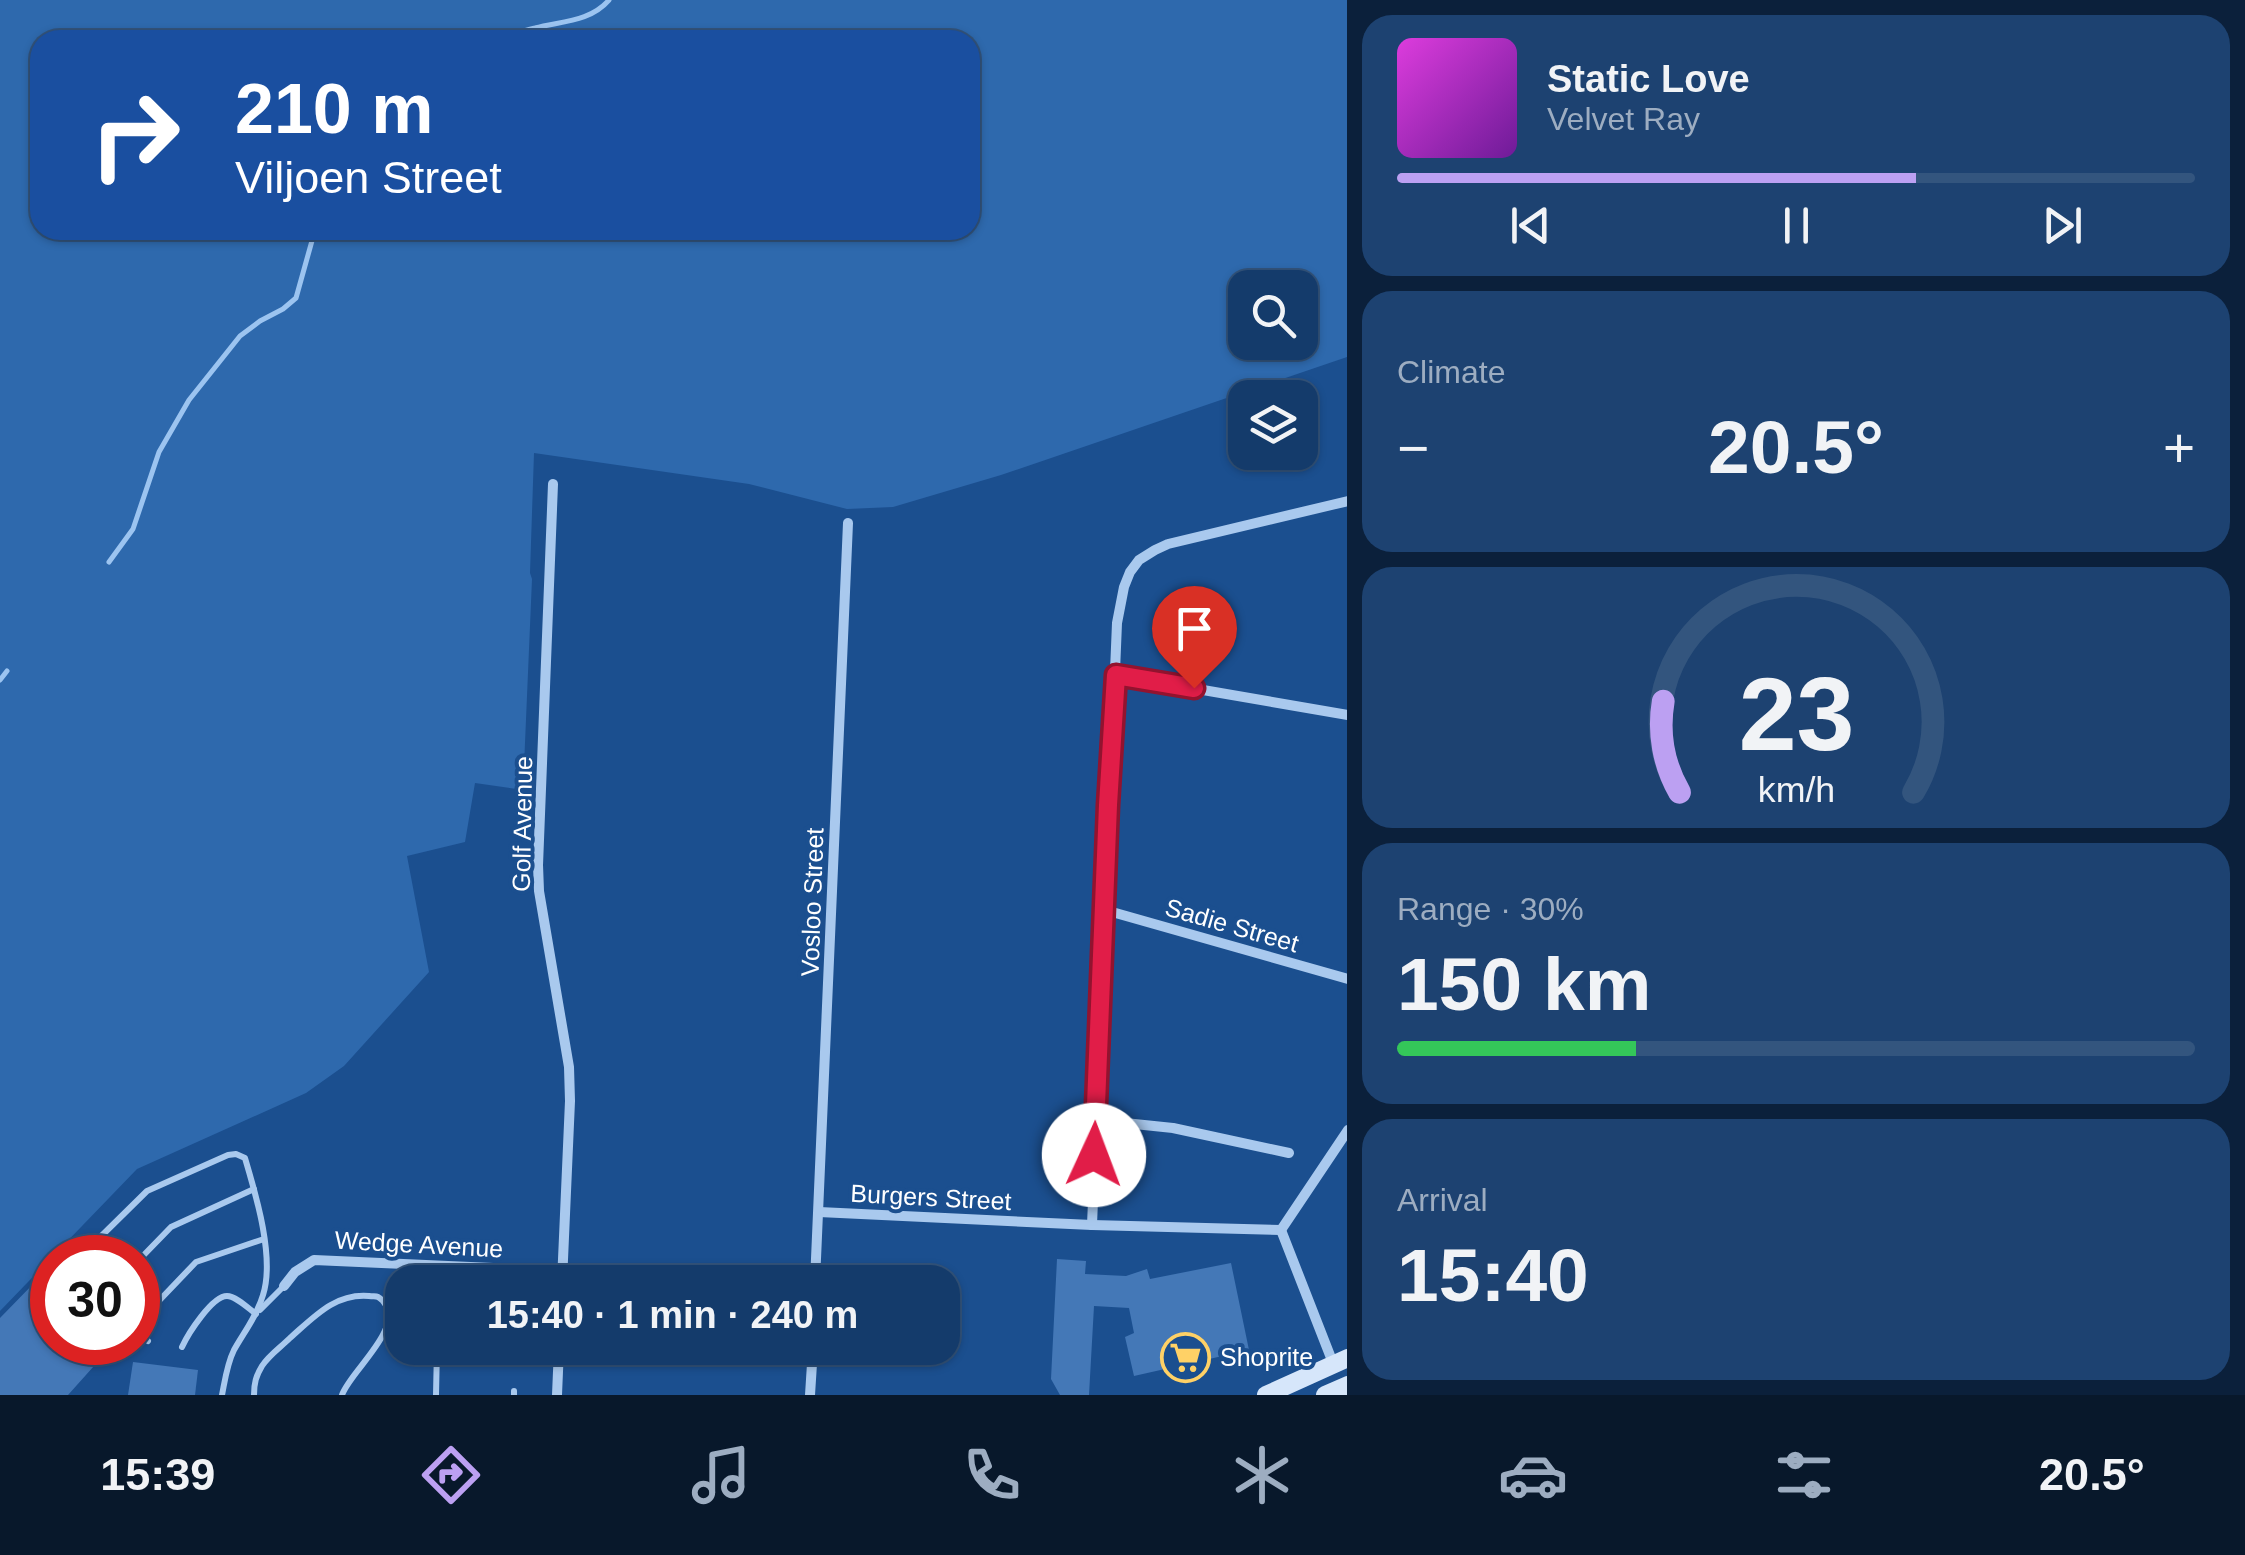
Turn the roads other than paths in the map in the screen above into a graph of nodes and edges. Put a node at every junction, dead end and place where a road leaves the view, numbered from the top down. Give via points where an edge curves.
1 (553, 484) dead end
2 (1347, 502) edge
3 (848, 523) dead end
4 (1116, 675) junction
5 (1347, 715) edge
6 (1106, 910) junction
7 (1347, 979) edge
8 (1096, 1120) junction
9 (1347, 1131) edge
10 (1289, 1153) dead end
11 (254, 1189) junction
12 (818, 1212) junction
13 (1092, 1224) junction
14 (1281, 1230) junction
15 (103, 1235) edge
16 (160, 1239) edge
17 (264, 1240) junction
18 (392, 1265) edge
19 (563, 1265) edge
20 (816, 1265) edge
21 (284, 1286) joint
22 (160, 1300) edge
23 (385, 1304) edge
24 (256, 1314) junction
25 (385, 1329) edge
26 (182, 1347) dead end
27 (1340, 1360) edge
28 (437, 1365) edge
29 (558, 1365) edge
30 (811, 1365) edge
31 (222, 1395) edge
32 (254, 1395) edge
33 (342, 1395) edge
34 (436, 1395) edge
35 (557, 1395) edge
36 (810, 1395) edge
37 (1266, 1395) edge

1 - 19 street, Golf Avenue via 538,865 570,1067
2 - 4 street via 1168,544 1138,560 1116,623
3 - 12 street, Vosloo Street
4 - 5 street
4 - 6 street
6 - 7 street, Sadie Street
6 - 8 street
8 - 10 street via 1174,1128
8 - 13 street
9 - 14 street
11 - 15 lane via 244,1158 228,1156 147,1191
11 - 16 lane
11 - 17 lane
12 - 13 street, Burgers Street
12 - 20 street, Vosloo Street
13 - 14 street, Burgers Street
14 - 27 street
17 - 22 lane via 196,1262
17 - 24 lane via 265,1291
18 - 21 street, Wedge Avenue via 321,1260 305,1264
21 - 24 lane
23 - 32 lane via 377,1296 334,1301 264,1362
24 - 26 lane via 224,1296
24 - 31 lane via 229,1362
25 - 33 lane
27 - 37 main road
28 - 34 lane
29 - 35 street
30 - 36 street

